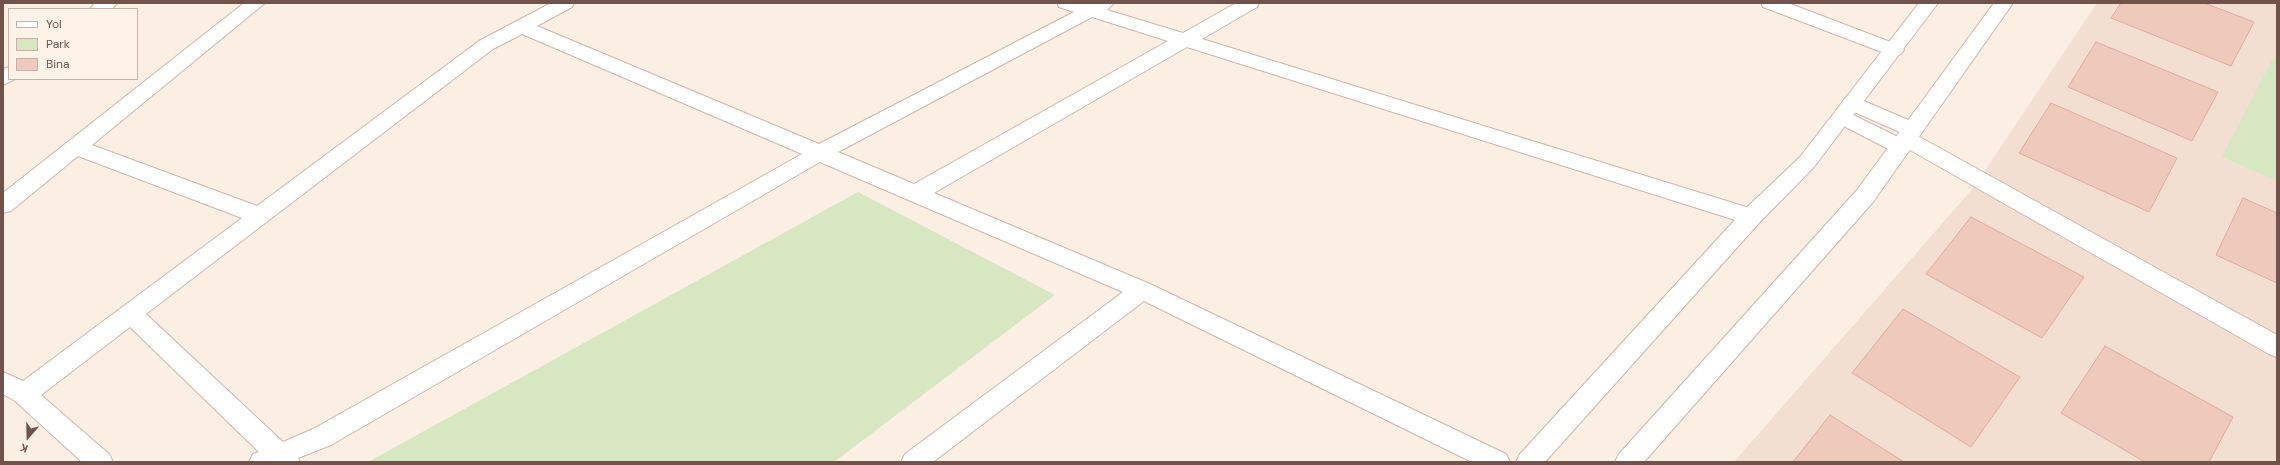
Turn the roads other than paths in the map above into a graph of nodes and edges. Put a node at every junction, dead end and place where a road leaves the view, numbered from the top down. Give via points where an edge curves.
1 (256, 3) edge
2 (565, 3) edge
3 (1066, 3) edge
4 (1250, 3) edge
5 (1770, 3) edge
6 (1929, 3) edge
7 (2004, 3) edge
8 (1097, 7) edge
9 (521, 26) junction
10 (1185, 40) junction
11 (1894, 50) junction
12 (1847, 110) junction
13 (1907, 139) junction
14 (76, 147) junction
15 (821, 152) junction
16 (916, 193) junction
17 (3, 205) edge
18 (260, 216) junction
19 (1751, 217) junction
20 (1142, 290) junction
21 (131, 314) junction
22 (2277, 347) edge
23 (3, 382) edge
24 (24, 394) junction
25 (276, 459) edge
26 (100, 462) edge
27 (914, 462) edge
28 (1497, 462) edge
29 (1528, 462) edge
30 (1628, 462) edge

1 - 14 street
2 - 9 street
3 - 8 street
4 - 10 street
5 - 11 street
6 - 11 street
7 - 13 street
8 - 10 street
8 - 15 street
9 - 15 street
9 - 18 street via 486,45
10 - 16 street
10 - 19 street
11 - 12 street
12 - 13 street
12 - 19 street via 1807,162
13 - 22 street
13 - 30 street via 1865,196
14 - 17 street
14 - 18 street
15 - 16 street
15 - 25 street via 322,437
16 - 20 street
18 - 21 street
19 - 29 street
20 - 27 street
20 - 28 street
21 - 24 street
21 - 25 street
23 - 24 street
24 - 26 street

